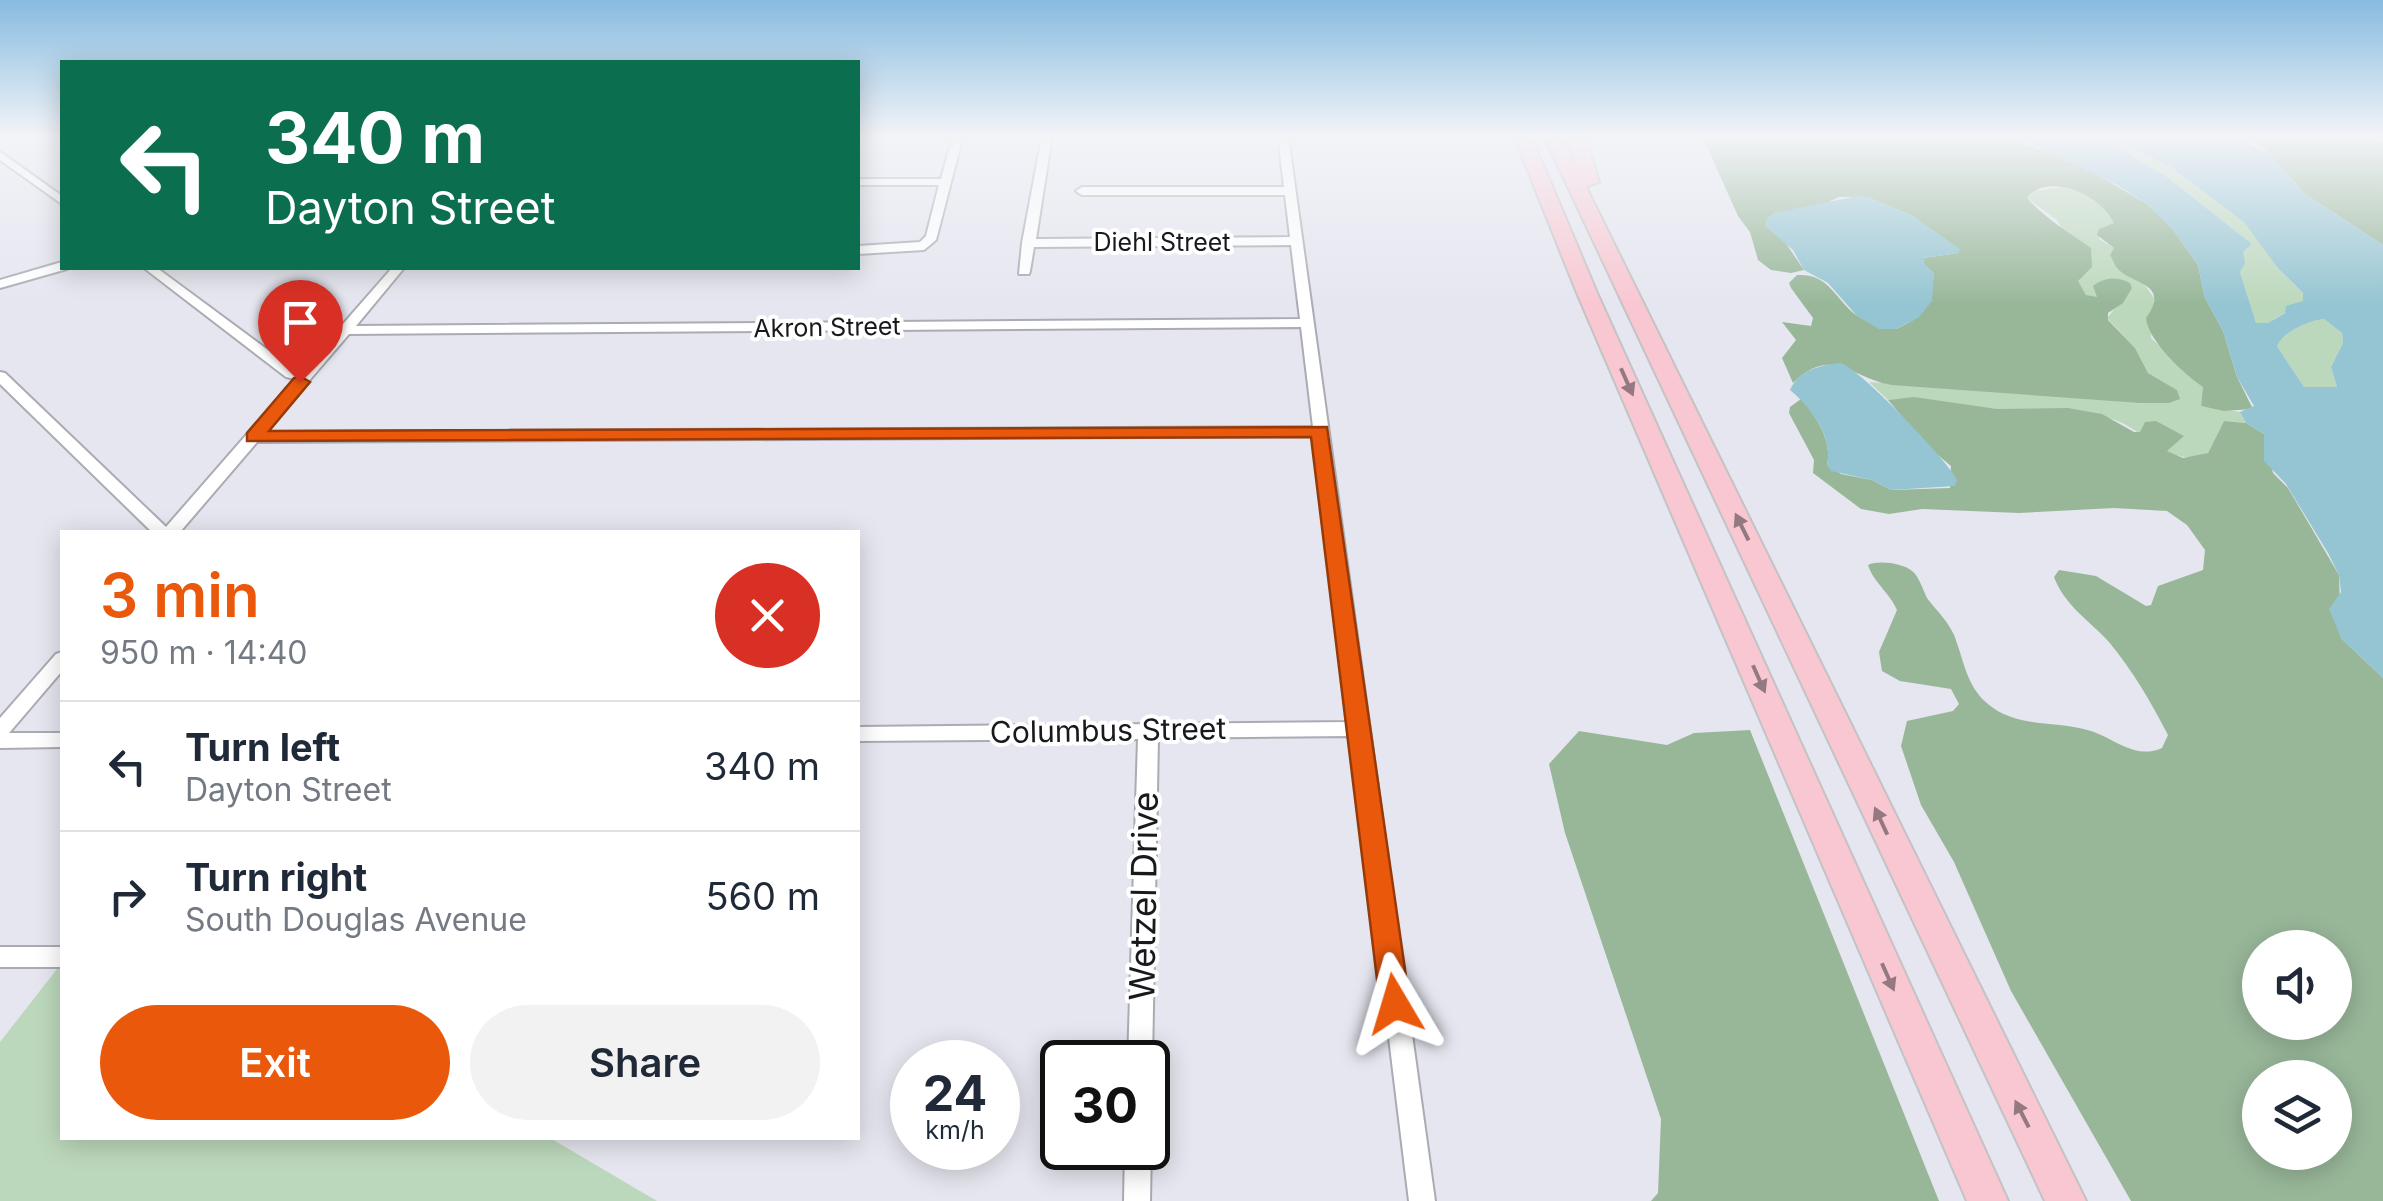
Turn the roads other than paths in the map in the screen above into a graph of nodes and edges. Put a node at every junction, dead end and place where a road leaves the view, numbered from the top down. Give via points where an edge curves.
1 (943, 192) edge
2 (1037, 192) edge
3 (1288, 192) edge
4 (1533, 192) edge
5 (1546, 192) edge
6 (1580, 192) edge
7 (1595, 192) edge
8 (1296, 241) junction
9 (1028, 243) junction
10 (860, 250) edge
11 (60, 267) edge
12 (153, 270) edge
13 (396, 270) edge
14 (1024, 271) dead end
15 (1625, 283) junction
16 (0, 284) edge
17 (1588, 293) junction
18 (1307, 323) junction
19 (346, 330) junction
20 (0, 376) edge
21 (305, 376) junction
22 (1320, 431) junction
23 (254, 437) junction
24 (159, 530) edge
25 (173, 530) edge
26 (60, 661) edge
27 (1359, 729) junction
28 (1148, 730) junction
29 (0, 731) edge
30 (860, 734) edge
31 (60, 740) edge
32 (0, 741) edge
33 (0, 957) edge
34 (60, 957) edge
35 (1141, 1040) edge
36 (1138, 1170) edge
37 (1137, 1201) edge
38 (1422, 1201) edge
39 (1988, 1201) edge
40 (2066, 1201) edge

1 - 10 street via 924,246
2 - 9 street
3 - 8 street
4 - 17 highway
5 - 17 highway
6 - 15 highway
7 - 15 highway
8 - 9 street, Diehl Street
8 - 18 street
9 - 14 street
11 - 16 street
12 - 21 street via 291,374
13 - 19 street
40 -> 15 highway
17 -> 39 highway
18 - 19 street, Akron Street
18 - 22 street
19 - 21 street
20 - 24 street
21 - 23 street
22 - 23 street
22 - 27 street
23 - 25 street
26 - 29 street
27 - 28 street, Columbus Street
27 - 38 street
28 - 30 street, Columbus Street
28 - 35 street, Wetzel Drive
31 - 32 street
33 - 34 street
36 - 37 street

